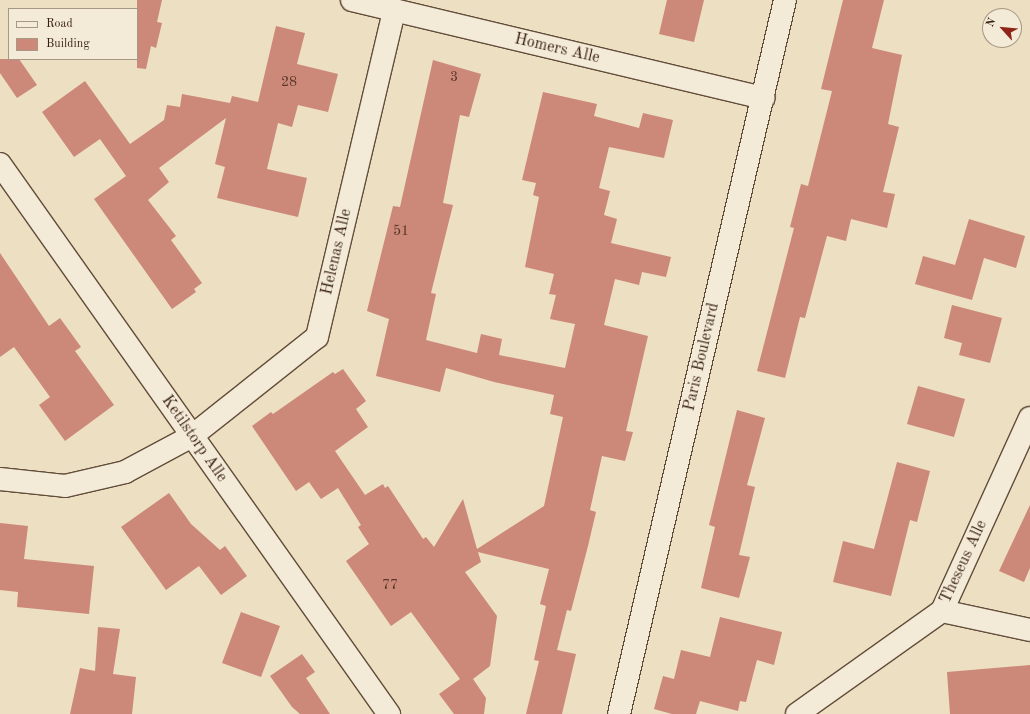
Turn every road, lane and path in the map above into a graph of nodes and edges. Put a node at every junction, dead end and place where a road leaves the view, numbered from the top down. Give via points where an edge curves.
1 (354, 0) edge
2 (785, 0) edge
3 (394, 10) junction
4 (763, 98) junction
5 (0, 164) edge
6 (1030, 418) edge
7 (192, 436) junction
8 (0, 479) edge
9 (942, 611) junction
10 (1030, 630) edge
11 (389, 714) edge
12 (619, 714) edge
13 (797, 714) edge

1 - 3 street, Homers Alle
2 - 4 street, Paris Boulevard
3 - 4 street, Homers Alle
3 - 7 street, Helenas Alle via 317,337
4 - 12 street, Paris Boulevard
5 - 7 street, Ketilstorp Alle
6 - 9 street, Theseus Alle
7 - 8 street, Helenas Alle via 125,472 65,486
7 - 11 street, Ketilstorp Alle
9 - 10 street
9 - 13 street, Theseus Alle

